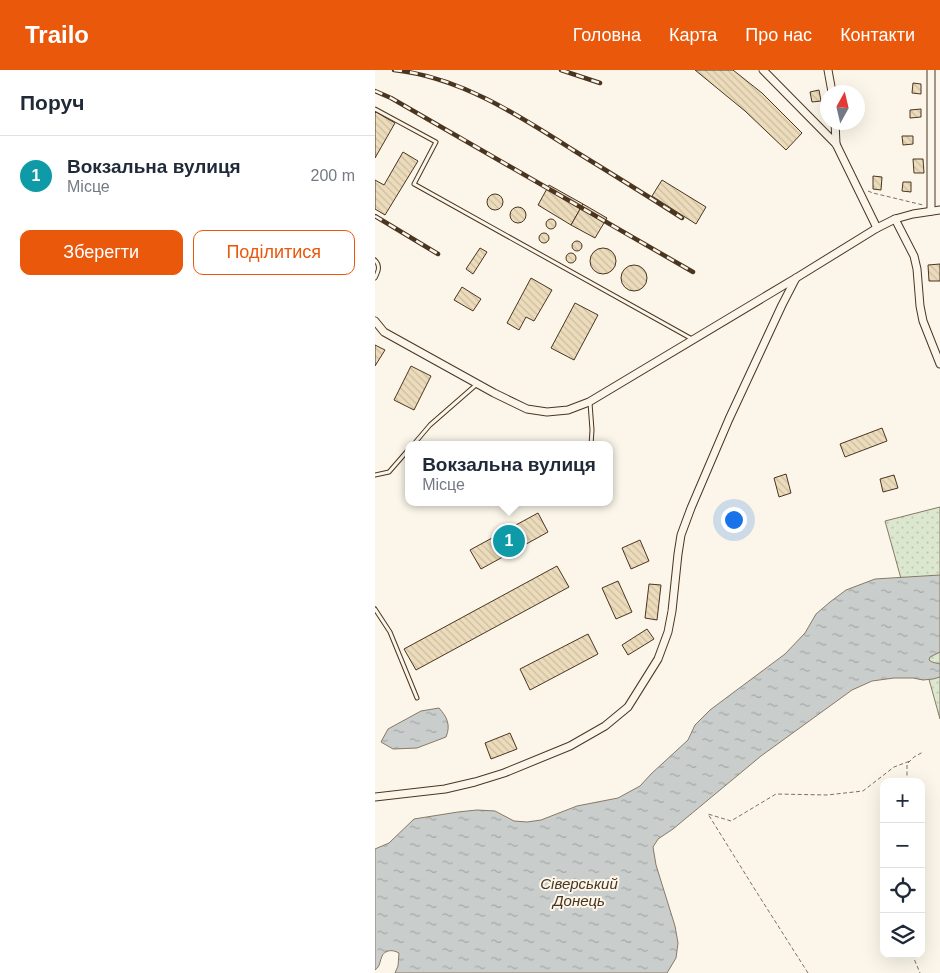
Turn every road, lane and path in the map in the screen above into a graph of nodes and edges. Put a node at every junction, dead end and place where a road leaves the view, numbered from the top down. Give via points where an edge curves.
1 (763, 70) edge
2 (828, 70) edge
3 (931, 70) edge
4 (831, 85) edge
5 (375, 109) edge
6 (835, 130) edge
7 (835, 144) junction
8 (867, 190) dead end
9 (940, 210) edge
10 (931, 211) junction
11 (895, 219) junction
12 (877, 228) junction
13 (375, 260) edge
14 (375, 278) edge
15 (796, 278) junction
16 (375, 321) edge
17 (693, 339) junction
18 (940, 364) edge
19 (477, 384) junction
20 (589, 402) junction
21 (416, 441) edge
22 (591, 441) edge
23 (405, 454) edge
24 (375, 475) edge
25 (375, 609) edge
26 (417, 698) dead end
27 (923, 752) dead end
28 (911, 761) junction
29 (907, 778) edge
30 (375, 797) edge
31 (914, 958) edge
32 (808, 973) edge
33 (920, 973) edge

1 - 7 street
2 - 4 street
3 - 10 street
5 - 17 lane via 436,142 414,184
6 - 7 street
7 - 12 street
8 - 10 path via 919,204
9 - 10 street
10 - 11 street
11 - 12 street
11 - 18 street via 914,256 923,321
12 - 15 street
13 - 14 lane via 379,267
15 - 17 street
15 - 30 street via 691,508 681,535 668,632 658,659 627,707 605,726 571,746 504,772 445,789
16 - 19 street via 384,332
17 - 20 street
19 - 20 street via 527,409 547,412 568,410
19 - 21 lane
20 - 22 lane
23 - 24 lane via 389,472
25 - 26 lane via 389,632
27 - 28 path
28 - 29 path via 907,764
28 - 32 path via 894,767 863,790 827,795 776,794 731,821 708,814
31 - 33 path

